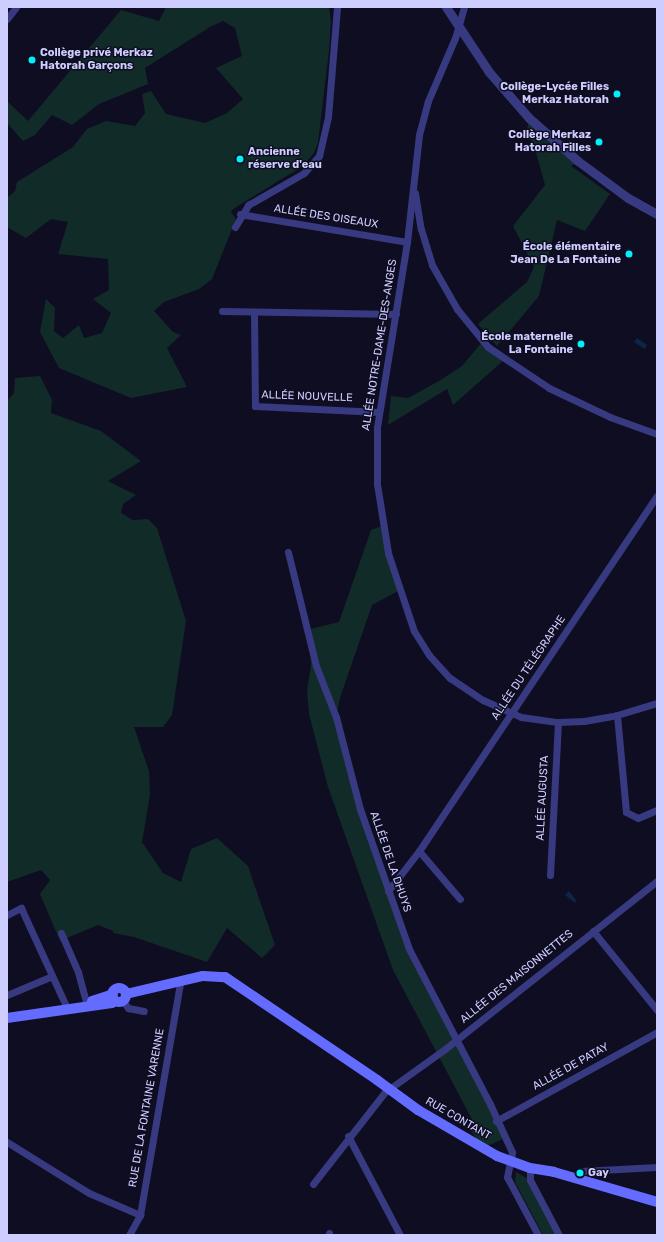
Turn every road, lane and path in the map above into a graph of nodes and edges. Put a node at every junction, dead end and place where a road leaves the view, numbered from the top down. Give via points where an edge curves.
1 (16, 7) edge
2 (337, 7) edge
3 (446, 7) edge
4 (464, 7) edge
5 (7, 19) edge
6 (458, 25) junction
7 (413, 183) junction
8 (240, 214) junction
9 (657, 214) edge
10 (235, 227) dead end
11 (407, 242) junction
12 (222, 311) dead end
13 (254, 312) junction
14 (396, 314) junction
15 (379, 412) junction
16 (657, 434) edge
17 (657, 496) edge
18 (288, 552) dead end
19 (657, 702) edge
20 (511, 713) junction
21 (617, 715) junction
22 (558, 722) junction
23 (657, 810) edge
24 (419, 851) junction
25 (550, 875) dead end
26 (657, 881) edge
27 (388, 891) junction
28 (460, 899) dead end
29 (7, 914) edge
30 (593, 930) junction
31 (61, 933) dead end
32 (52, 976) junction
33 (180, 983) junction
34 (148, 988) junction
35 (7, 995) edge
36 (119, 997) junction
37 (86, 1002) junction
38 (65, 1004) junction
39 (271, 1006) junction
40 (657, 1010) edge
41 (144, 1011) dead end
42 (7, 1018) edge
43 (657, 1032) edge
44 (456, 1041) junction
45 (389, 1088) junction
46 (496, 1121) junction
47 (348, 1136) junction
48 (7, 1142) edge
49 (511, 1162) junction
50 (657, 1167) edge
51 (530, 1168) junction
52 (582, 1171) dead end
53 (312, 1184) dead end
54 (657, 1202) edge
55 (140, 1215) junction
56 (129, 1235) edge
57 (400, 1235) edge
58 (538, 1235) edge
59 (559, 1235) edge

1 - 5 street
2 - 8 street via 328,117 319,156 304,173 248,205
3 - 6 street
4 - 6 street, ALLÉE NOTRE-DAME-DES-ANGES
6 - 7 street, ALLÉE NOTRE-DAME-DES-ANGES via 428,102 419,135
6 - 9 street via 489,72 529,118 578,162 628,198
7 - 11 street, ALLÉE NOTRE-DAME-DES-ANGES
7 - 16 street via 421,229 432,265 458,310 488,347 549,388 610,417
8 - 10 street
8 - 11 street, ALLÉE DES OISEAUX
11 - 14 street, ALLÉE NOTRE-DAME-DES-ANGES
12 - 13 street
13 - 14 street
13 - 15 street, ALLÉE NOUVELLE via 255,406
14 - 15 street, ALLÉE NOTRE-DAME-DES-ANGES
15 - 20 street, ALLÉE NOTRE-DAME-DES-ANGES via 377,484 382,526 394,573 414,631 429,655 450,678 483,700
17 - 20 street, ALLÉE DU TÉLÉGRAPHE
18 - 27 street, ALLÉE DE LA DHUYS via 316,666 332,704 360,809
19 - 21 street, ALLÉE NOTRE-DAME-DES-ANGES
20 - 22 street, ALLÉE NOTRE-DAME-DES-ANGES
20 - 24 street, ALLÉE DU TÉLÉGRAPHE
21 - 22 street, ALLÉE NOTRE-DAME-DES-ANGES via 584,721
21 - 23 street via 626,812 638,818
22 - 25 street, ALLÉE AUGUSTA
24 - 27 street, ALLÉE DU TÉLÉGRAPHE
24 - 28 street
26 - 30 street, ALLÉE DES MAISONNETTES
27 - 44 street, ALLÉE DE LA DHUYS via 409,949
29 - 32 street via 21,908
30 - 40 street
30 - 44 street, ALLÉE DES MAISONNETTES
31 - 37 street via 78,972
32 - 35 street
32 - 38 street
33 - 34 main road, RUE CONTANT
33 - 39 main road, RUE CONTANT via 203,976 225,977
33 - 55 street, RUE DE LA FONTAINE VARENNE
34 - 36 main road, RUE CONTANT
34 - 39 main road, RUE CONTANT via 162,981 205,970 218,970 240,980
36 - 37 main road, RUE CONTANT
36 - 38 main road, RUE CONTANT via 112,1003
36 - 41 street via 128,1008
37 - 38 main road, RUE CONTANT
38 - 42 main road, RUE CONTANT
39 - 45 main road, RUE CONTANT
43 - 46 street, ALLÉE DE PATAY
44 - 45 street, ALLÉE DES MAISONNETTES
44 - 46 street, ALLÉE DE LA DHUYS via 490,1104
45 - 47 street, ALLÉE DES MAISONNETTES
45 - 49 main road, RUE CONTANT via 418,1110
46 - 49 street, ALLÉE DE LA DHUYS via 512,1152
47 - 53 street, ALLÉE DES MAISONNETTES
47 - 57 street
48 - 55 street via 89,1193
49 - 51 main road, RUE CONTANT
49 - 58 street, ALLÉE DE LA DHUYS via 507,1177
50 - 52 street
51 - 54 main road, RUE CONTANT via 554,1172
51 - 59 street via 530,1180
55 - 56 street, RUE DE LA FONTAINE VARENNE

